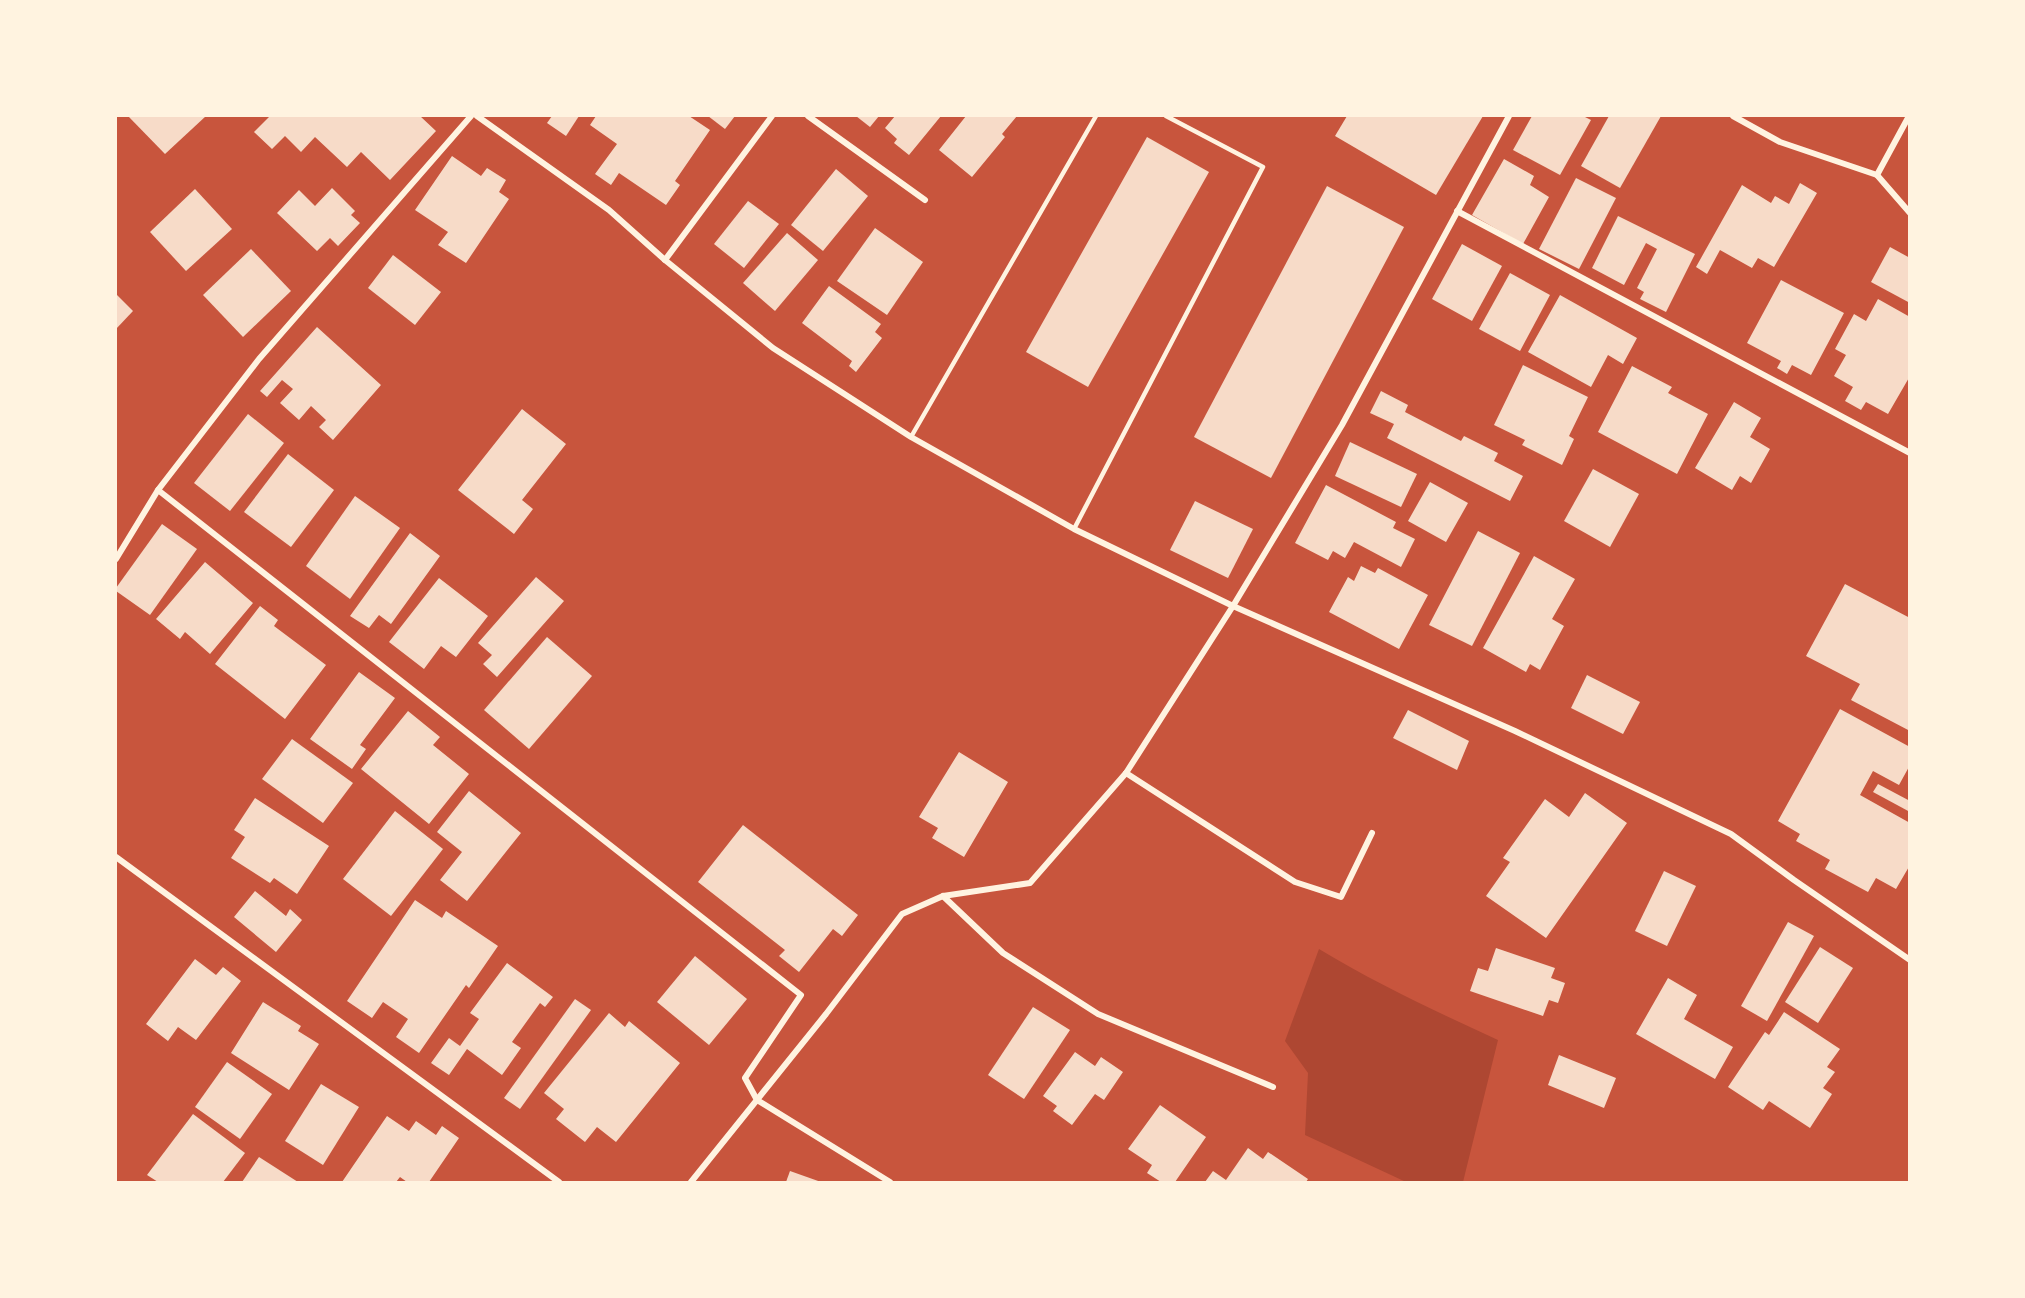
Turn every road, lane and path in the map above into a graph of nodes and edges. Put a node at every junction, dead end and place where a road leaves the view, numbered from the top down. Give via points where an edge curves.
1 (471, 116) edge
2 (477, 116) edge
3 (772, 116) edge
4 (808, 116) edge
5 (1096, 116) edge
6 (1166, 116) edge
7 (1509, 116) edge
8 (1733, 116) edge
9 (1909, 116) edge
10 (1876, 175) junction
11 (925, 200) dead end
12 (1457, 211) junction
13 (1910, 213) edge
14 (665, 260) junction
15 (911, 436) junction
16 (1910, 453) edge
17 (158, 490) junction
18 (1074, 529) junction
19 (116, 559) edge
20 (1233, 606) junction
21 (1126, 772) junction
22 (1372, 833) dead end
23 (116, 857) edge
24 (943, 896) junction
25 (1910, 960) edge
26 (1273, 1087) dead end
27 (757, 1100) junction
28 (559, 1182) edge
29 (691, 1182) edge
30 (890, 1182) edge

1 - 17 street via 259,359
2 - 14 street via 609,210
3 - 14 street
4 - 11 street
5 - 15 lane
6 - 18 lane via 1263,167
7 - 12 street
8 - 10 street via 1780,142
9 - 10 street
10 - 13 street
12 - 16 street
12 - 20 street via 1342,424
14 - 15 street via 773,348
15 - 18 street
17 - 19 street
17 - 27 street via 801,995 745,1078
18 - 20 street
20 - 21 street
20 - 25 street via 1515,731 1731,834
21 - 22 street via 1295,882 1341,897
21 - 24 street via 1030,883
23 - 28 street
24 - 26 street via 1003,953 1098,1014
24 - 27 street via 902,914
27 - 29 street
27 - 30 street

